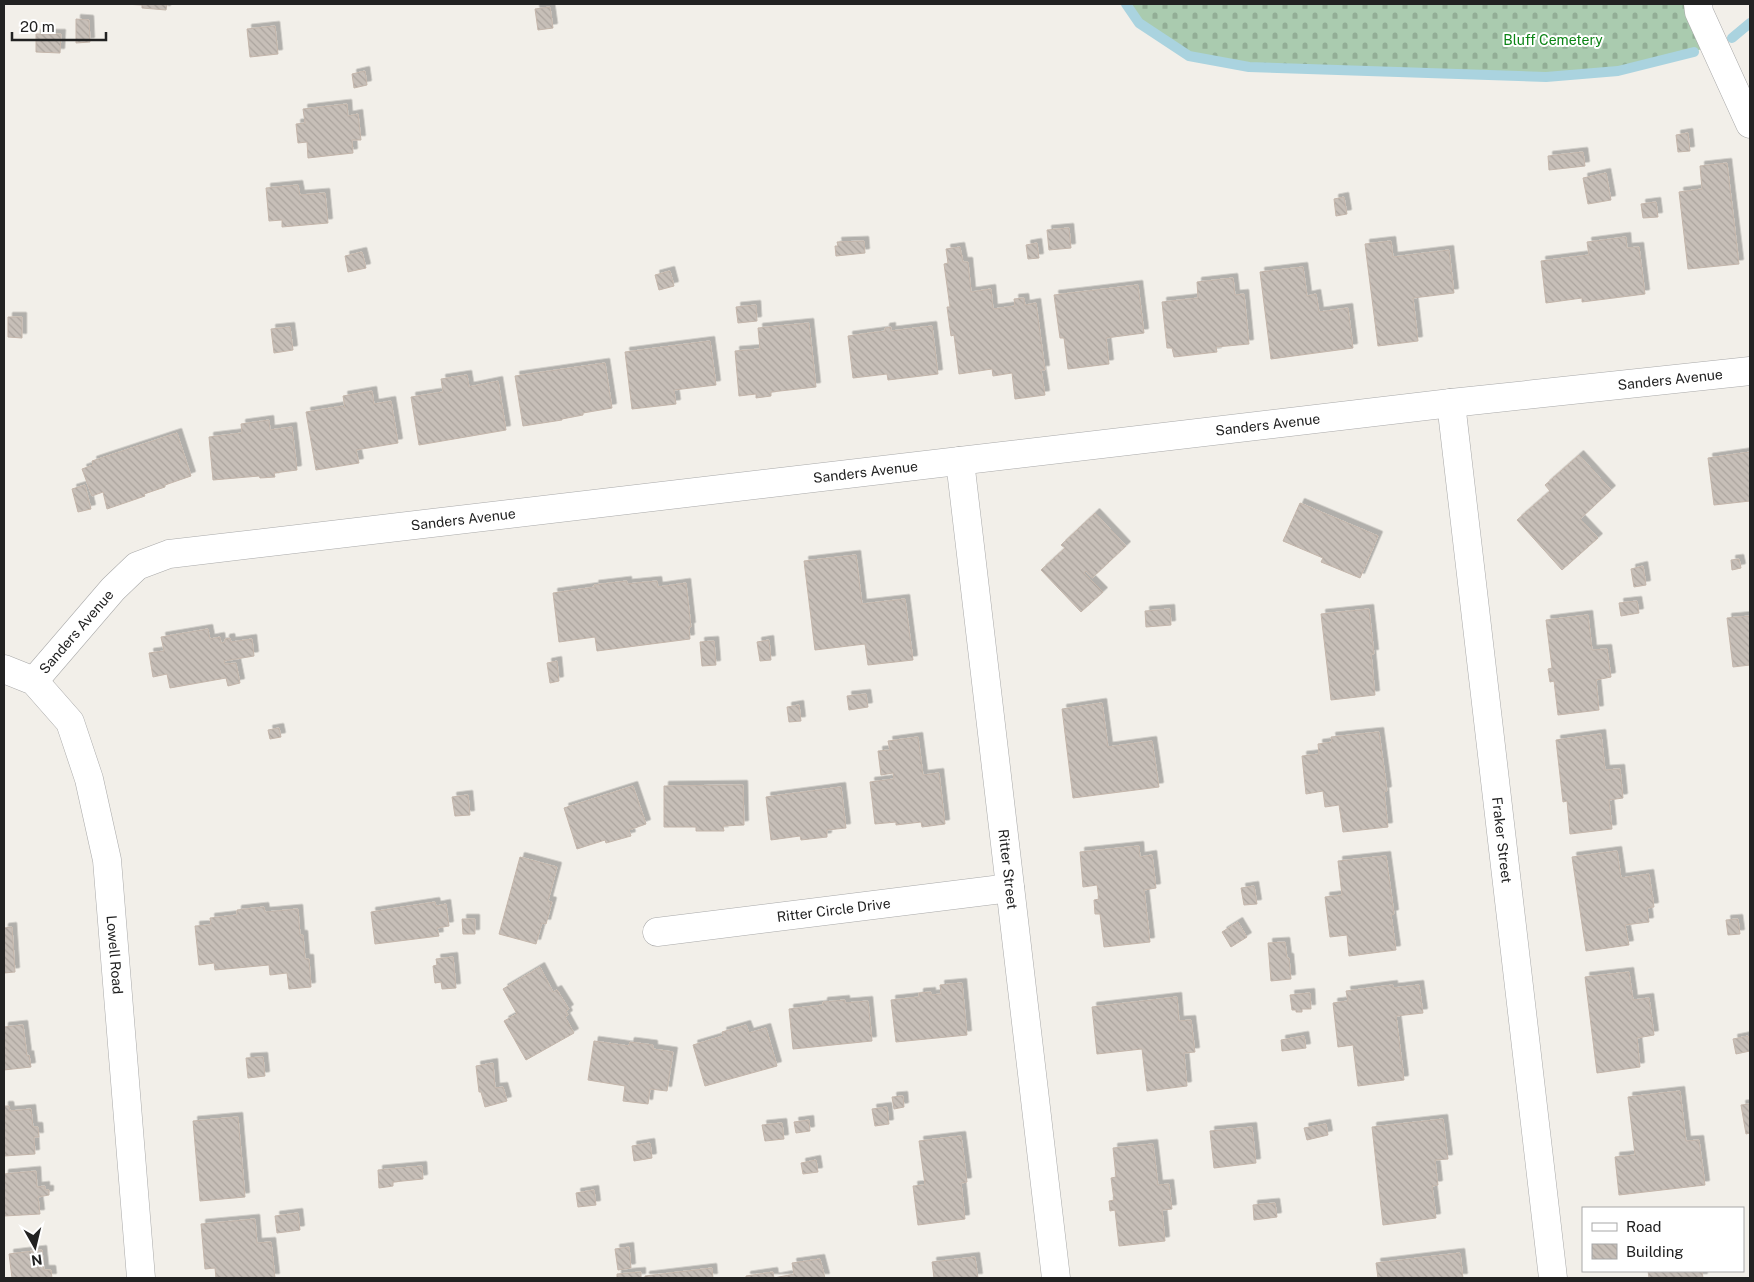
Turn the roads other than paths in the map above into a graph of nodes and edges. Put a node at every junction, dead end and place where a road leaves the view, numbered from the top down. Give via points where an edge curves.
1 (1698, 4) edge
2 (1750, 124) edge
3 (1750, 371) edge
4 (1451, 403) junction
5 (960, 462) junction
6 (4, 669) edge
7 (34, 681) junction
8 (1010, 888) junction
9 (657, 932) dead end
10 (141, 1278) edge
11 (1056, 1278) edge
12 (1553, 1278) edge

1 - 2 street
3 - 4 street, Sanders Avenue
4 - 5 street, Sanders Avenue
4 - 12 street, Fraker Street
5 - 7 street, Sanders Avenue via 169,554 137,566
5 - 8 street, Ritter Street
6 - 7 street, Lowell Road
7 - 10 street, Lowell Road via 70,722 89,779 107,860
8 - 9 street, Ritter Circle Drive
8 - 11 street, Ritter Street

